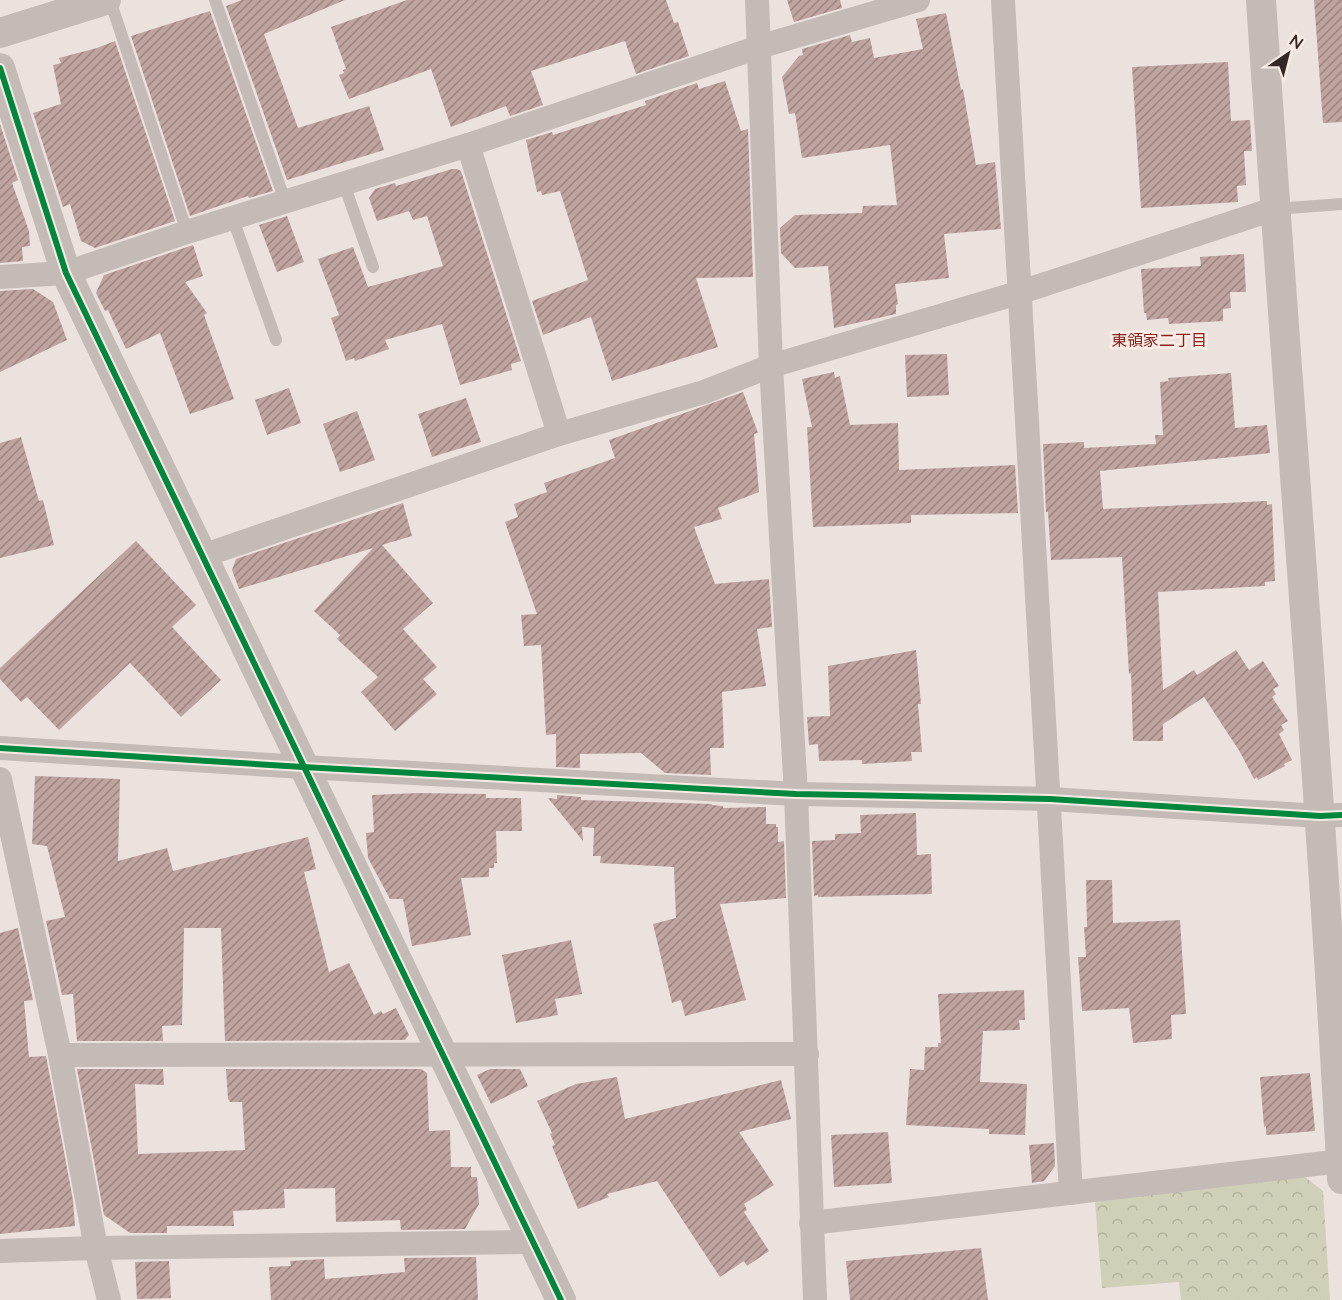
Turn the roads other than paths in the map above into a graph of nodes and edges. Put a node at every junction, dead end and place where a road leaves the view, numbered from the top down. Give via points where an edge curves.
1 (108, 0) edge
2 (215, 0) edge
3 (757, 0) edge
4 (918, 0) edge
5 (1003, 0) edge
6 (1261, 0) edge
7 (0, 33) edge
8 (759, 47) junction
9 (0, 68) edge
10 (468, 145) junction
11 (345, 184) junction
12 (285, 201) junction
13 (1342, 204) edge
14 (1274, 209) junction
15 (233, 219) junction
16 (187, 232) junction
17 (373, 267) dead end
18 (66, 273) junction
19 (0, 277) edge
20 (1021, 292) junction
21 (276, 340) dead end
22 (771, 366) junction
23 (559, 434) junction
24 (202, 556) junction
25 (0, 748) edge
26 (303, 767) junction
27 (0, 779) edge
28 (796, 794) junction
29 (1050, 799) junction
30 (1331, 815) edge
31 (442, 1054) junction
32 (807, 1054) junction
33 (60, 1055) junction
34 (1342, 1167) edge
35 (1071, 1193) junction
36 (811, 1223) junction
37 (533, 1242) junction
38 (96, 1248) junction
39 (0, 1251) edge
40 (109, 1300) edge
41 (561, 1300) edge
42 (815, 1300) edge

1 - 7 street
1 - 16 lane
2 - 12 lane
3 - 8 street
4 - 8 street
5 - 20 street
6 - 14 street
8 - 10 street
8 - 22 street
9 - 18 street
10 - 11 street
10 - 23 street
11 - 12 street
11 - 17 lane
12 - 15 street
13 - 14 lane
14 - 20 street
14 - 30 street
15 - 16 street
15 - 21 lane
16 - 18 street
18 - 19 street
18 - 24 street
20 - 22 street
20 - 29 street
22 - 23 street via 704,392
22 - 28 street
23 - 24 street
24 - 26 street
25 - 26 street
26 - 28 street
26 - 31 street
27 - 33 street
28 - 29 street
28 - 32 street
29 - 30 street
29 - 35 street
30 - 34 street
31 - 32 street
31 - 33 street
31 - 37 street
32 - 36 street
33 - 38 street
34 - 35 street
35 - 36 street
36 - 42 street
37 - 38 street
37 - 41 street
38 - 39 street
38 - 40 street

